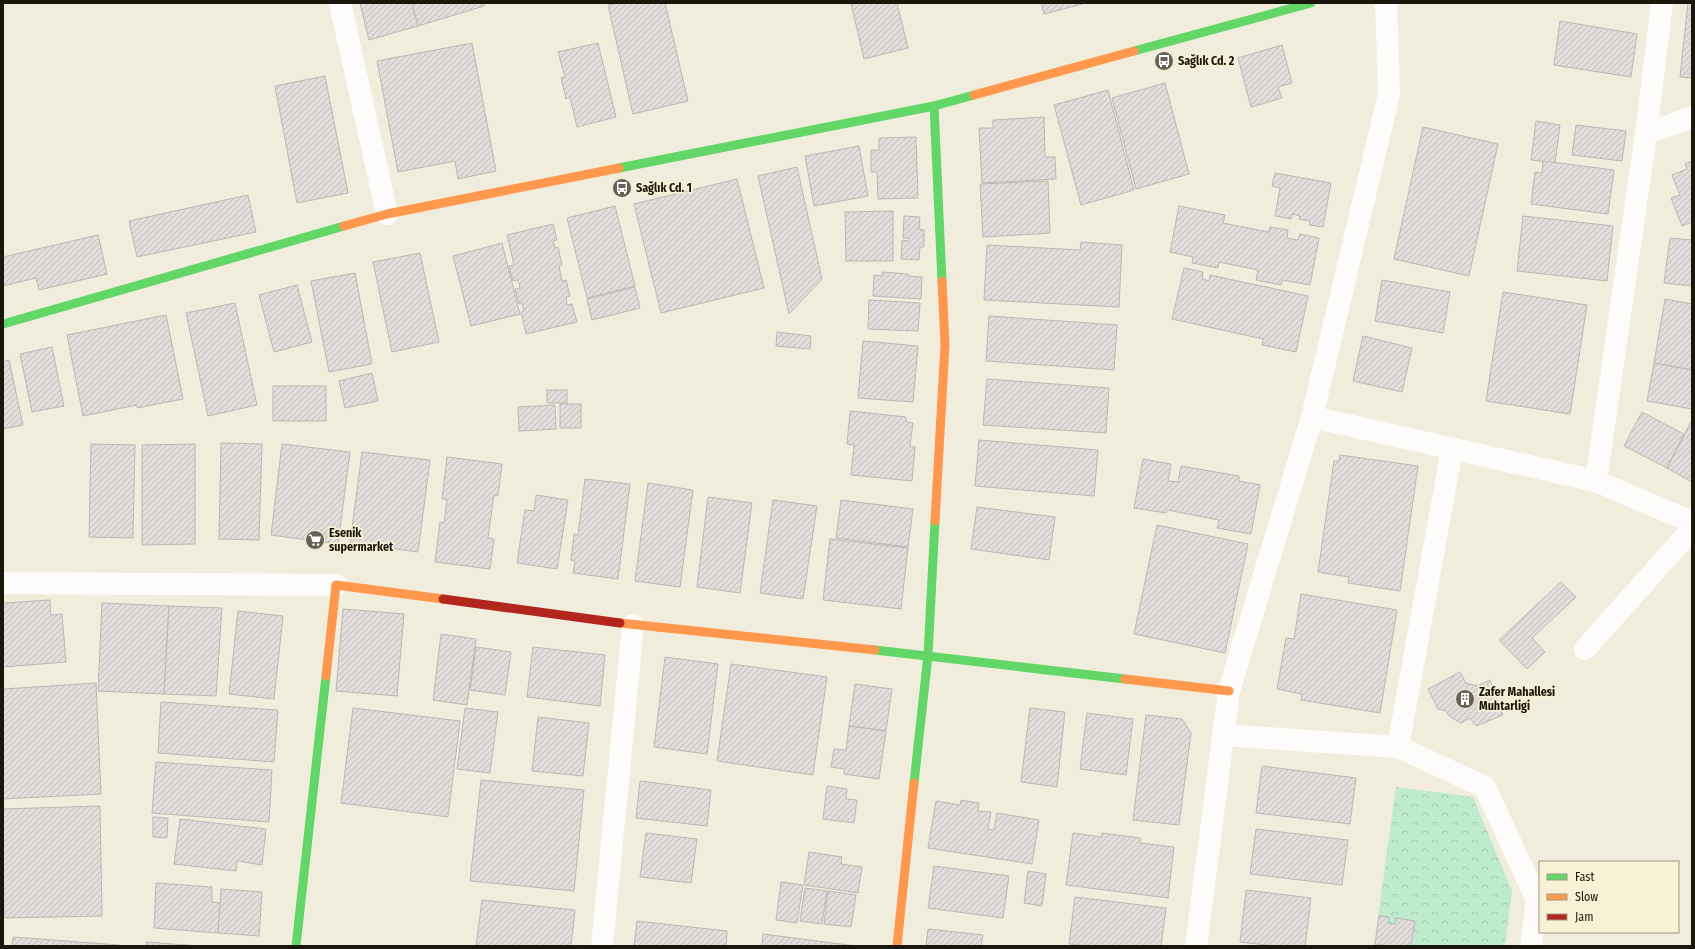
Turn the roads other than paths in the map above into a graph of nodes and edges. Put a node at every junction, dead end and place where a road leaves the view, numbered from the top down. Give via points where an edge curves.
1 (340, 3) edge
2 (1311, 3) edge
3 (1386, 3) edge
4 (1662, 3) edge
5 (934, 106) junction
6 (1692, 117) edge
7 (1646, 134) junction
8 (387, 214) junction
9 (3, 324) edge
10 (1312, 417) junction
11 (1452, 448) junction
12 (1596, 481) junction
13 (1692, 522) edge
14 (1692, 529) edge
15 (3, 582) edge
16 (336, 585) junction
17 (633, 625) junction
18 (1585, 650) dead end
19 (928, 655) junction
20 (1229, 691) junction
21 (1223, 735) junction
22 (1398, 747) junction
23 (296, 946) edge
24 (602, 946) edge
25 (897, 946) edge
26 (1196, 946) edge
27 (1531, 946) edge

1 - 8 street
2 - 5 street
3 - 10 street via 1389,94
4 - 7 street
5 - 8 street
5 - 19 street via 945,345
6 - 7 street
7 - 12 street
8 - 9 street
10 - 11 street
10 - 20 street
11 - 12 street
11 - 22 street
12 - 13 street
14 - 18 street
15 - 16 street
16 - 17 street
16 - 23 street
17 - 19 street
17 - 24 street
19 - 20 street
19 - 25 street
20 - 21 street
21 - 22 street
21 - 26 street
22 - 27 street via 1485,787 1538,900

